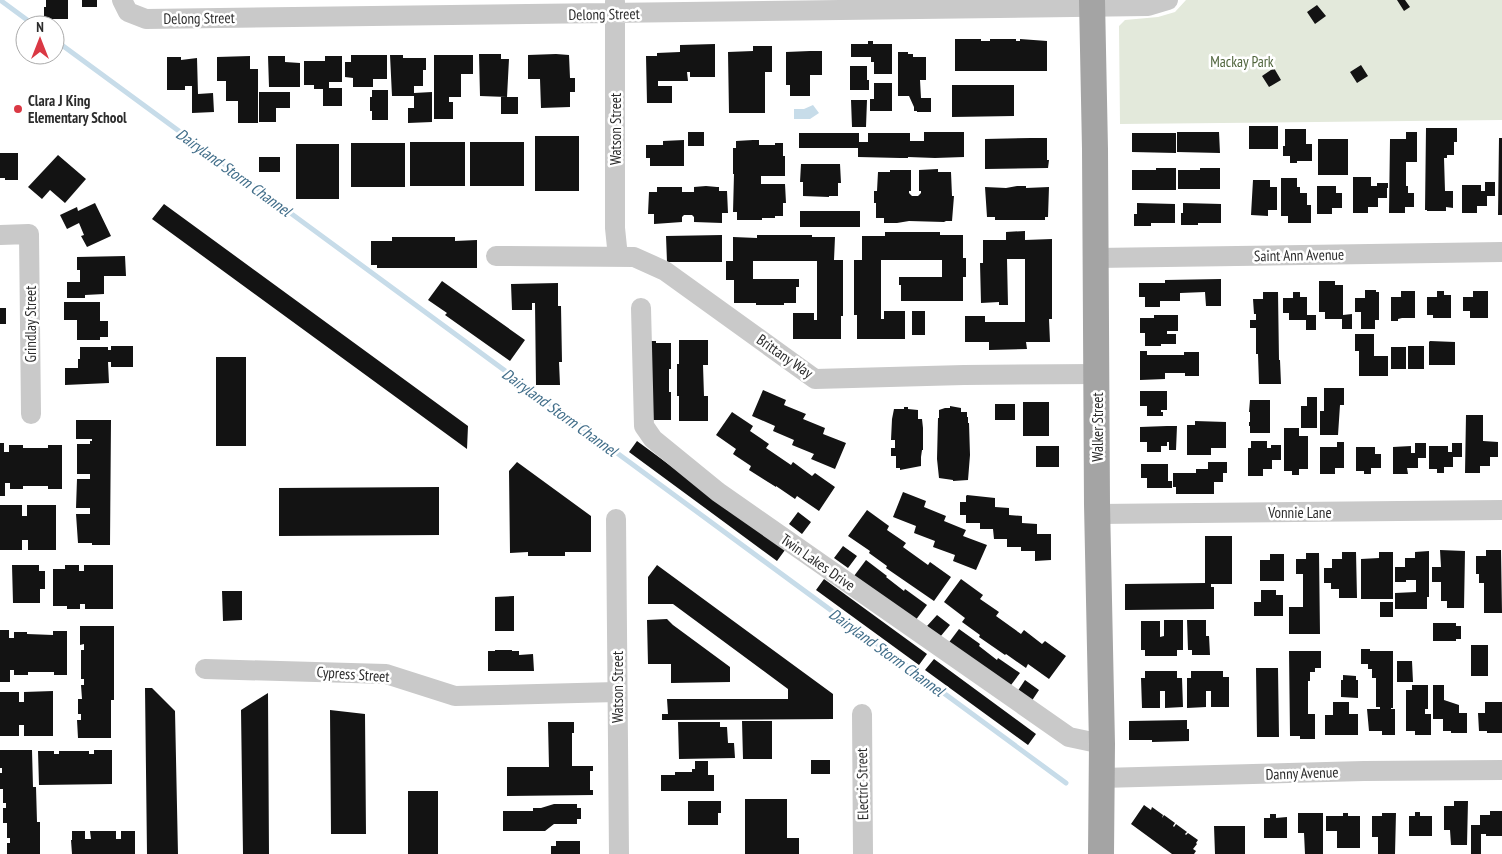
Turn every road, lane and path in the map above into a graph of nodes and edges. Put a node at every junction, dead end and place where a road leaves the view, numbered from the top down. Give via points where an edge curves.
1 (122, 0) edge
2 (1168, 0) edge
3 (1092, 3) edge
4 (615, 7) edge
5 (0, 235) edge
6 (1502, 252) edge
7 (496, 256) dead end
8 (618, 257) junction
9 (1096, 258) junction
10 (640, 308) dead end
11 (1096, 374) junction
12 (30, 414) dead end
13 (1502, 510) edge
14 (1098, 514) junction
15 (616, 519) dead end
16 (205, 669) dead end
17 (617, 692) junction
18 (862, 714) dead end
19 (1102, 744) junction
20 (1502, 770) edge
21 (1101, 778) junction
22 (619, 854) edge
23 (863, 854) edge
24 (1101, 854) edge

1 - 4 street, Delong Street via 128,12 146,19
2 - 3 street, Delong Street via 1148,6
3 - 4 street, Delong Street
3 - 9 main road, Walker Street
4 - 8 street, Watson Street
5 - 12 street, Grindlay Street via 30,234
6 - 9 street, Saint Ann Avenue
7 - 8 street, Brittany Way
8 - 11 street, Brittany Way via 634,257 665,271 815,378
9 - 11 main road, Walker Street
10 - 19 street, Twin Lakes Drive via 644,426 654,438 718,492 1069,737
11 - 14 main road, Walker Street
13 - 14 street, Vonnie Lane
14 - 19 main road, Walker Street
15 - 17 street, Watson Street
16 - 17 street, Cypress Street via 386,674 455,696
17 - 22 street, Watson Street
18 - 23 street, Electric Street
19 - 21 main road, Walker Street
20 - 21 street, Danny Avenue
21 - 24 main road, Walker Street

